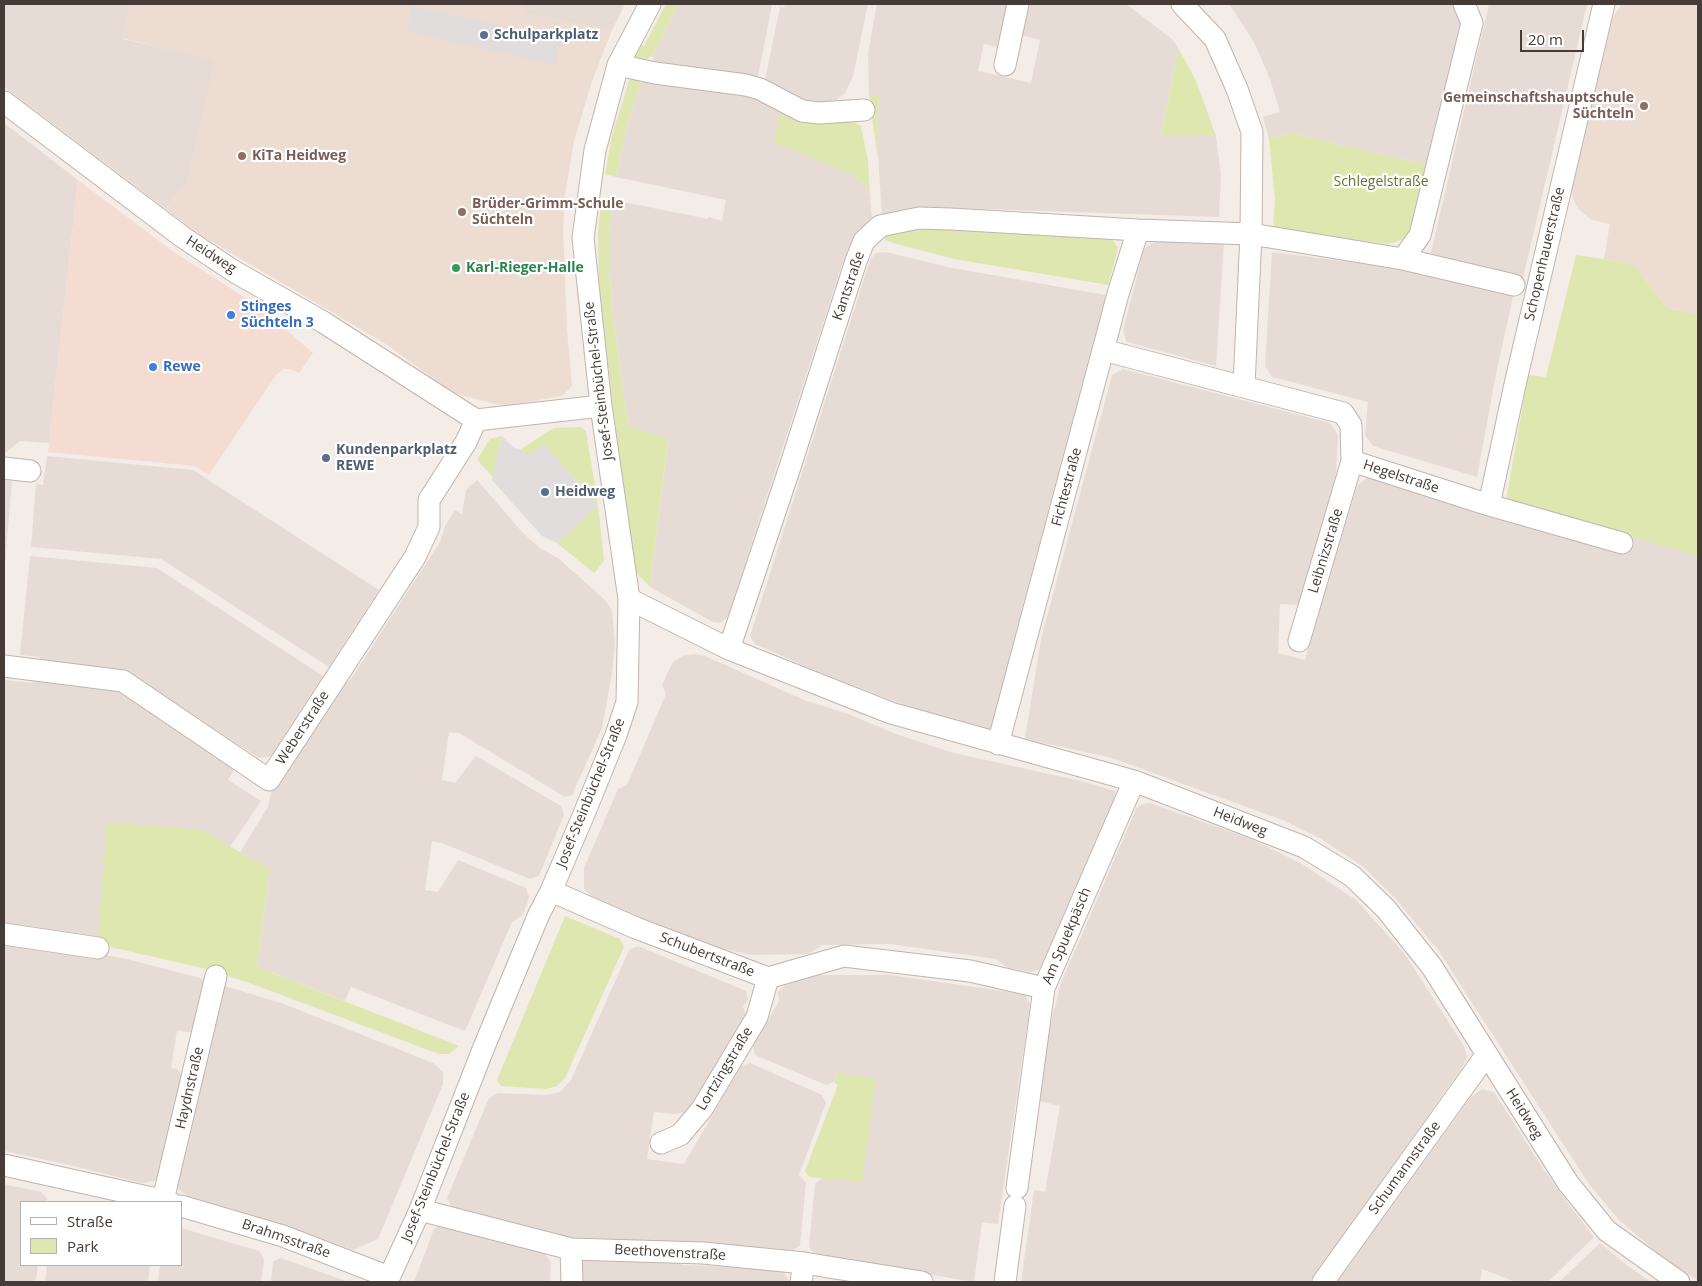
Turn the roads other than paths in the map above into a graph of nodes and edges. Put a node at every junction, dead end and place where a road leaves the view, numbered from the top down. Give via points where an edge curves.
1 (650, 4) edge
2 (1018, 4) edge
3 (1182, 4) edge
4 (1464, 4) edge
5 (1604, 4) edge
6 (1005, 65) dead end
7 (618, 66) junction
8 (4, 102) edge
9 (864, 110) dead end
10 (1138, 230) junction
11 (1251, 234) junction
12 (1403, 259) junction
13 (1514, 285) dead end
14 (1103, 350) junction
15 (1244, 386) junction
16 (601, 406) junction
17 (476, 420) junction
18 (1352, 461) junction
19 (4, 468) edge
20 (30, 471) dead end
21 (1488, 505) junction
22 (1622, 543) dead end
23 (629, 599) junction
24 (1299, 641) dead end
25 (729, 649) junction
26 (4, 666) edge
27 (998, 744) junction
28 (1134, 781) junction
29 (551, 891) junction
30 (4, 934) edge
31 (98, 948) dead end
32 (216, 976) dead end
33 (768, 978) junction
34 (1044, 988) junction
35 (1487, 1054) junction
36 (661, 1143) dead end
37 (4, 1165) edge
38 (162, 1201) edge
39 (171, 1201) edge
40 (182, 1206) edge
41 (420, 1210) junction
42 (571, 1249) junction
43 (802, 1272) edge
44 (388, 1280) edge
45 (572, 1282) edge
46 (922, 1282) edge
47 (1005, 1282) edge
48 (1323, 1282) edge
49 (1679, 1282) edge

1 - 7 street, Josef-Steinbüchel-Straße
2 - 6 street
3 - 11 street via 1215,39 1252,132
4 - 12 street via 1472,23 1420,235
5 - 21 street, Schopenhauerstraße
7 - 9 street via 746,85 802,111
7 - 16 street, Josef-Steinbüchel-Straße via 595,150 584,238
8 - 17 street, Heidweg via 184,238
10 - 11 street, Kantstraße
10 - 14 street, Fichtestraße
10 - 25 street, Kantstraße via 919,218 880,226 864,241
11 - 12 street, Kantstraße
11 - 15 street
12 - 13 street, Kantstraße
14 - 15 street, Hegelstraße
14 - 27 street, Fichtestraße
15 - 18 street, Hegelstraße via 1343,413 1351,425
16 - 17 street
16 - 23 street, Josef-Steinbüchel-Straße
17 - 26 street, Weberstraße via 430,500 429,527 415,557 269,780 123,681
18 - 21 street, Hegelstraße
18 - 24 street, Leibnizstraße
19 - 20 street
21 - 22 street, Hegelstraße
23 - 25 street, Heidweg
23 - 29 street, Josef-Steinbüchel-Straße via 627,702
25 - 27 street, Heidweg via 891,713
27 - 28 street, Heidweg
28 - 34 street, Am Spuekpäsch
28 - 35 street, Heidweg via 1304,846 1352,876 1386,909 1432,967
29 - 33 street, Schubertstraße via 636,928
29 - 41 street, Josef-Steinbüchel-Straße via 484,1047
30 - 31 street
32 - 39 street, Haydnstraße
33 - 34 street, Schubertstraße via 844,956 970,971
33 - 36 street, Lortzingstraße via 757,1017 702,1109 680,1135
34 - 47 street, Am Spuekpäsch
35 - 48 street, Schumannstraße
35 - 49 street, Heidweg via 1568,1183 1607,1231
37 - 38 street, Brahmsstraße
40 - 44 street, Brahmsstraße via 283,1236
41 - 42 street, Beethovenstraße
41 - 44 street, Josef-Steinbüchel-Straße
42 - 43 street, Beethovenstraße via 703,1253
42 - 45 street
43 - 46 street, Beethovenstraße

